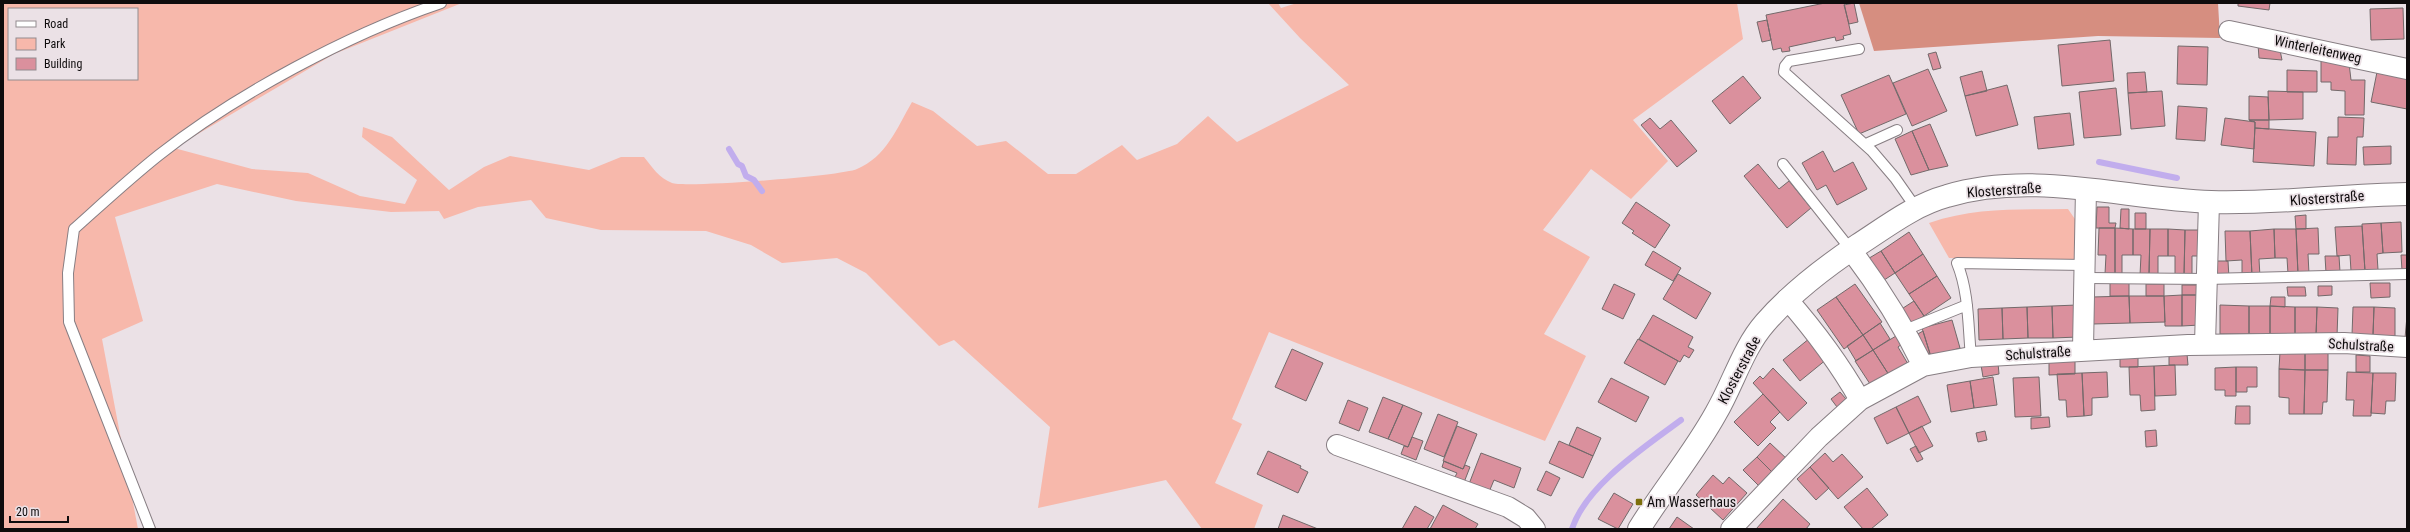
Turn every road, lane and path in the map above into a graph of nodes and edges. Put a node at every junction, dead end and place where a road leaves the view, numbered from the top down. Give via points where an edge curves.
1 (441, 3) edge
2 (2229, 31) dead end
3 (1859, 49) dead end
4 (2407, 69) edge
5 (1897, 130) dead end
6 (1866, 144) junction
7 (1783, 164) dead end
8 (2086, 188) junction
9 (2407, 194) edge
10 (2209, 202) junction
11 (1916, 208) junction
12 (1851, 250) junction
13 (2086, 272) junction
14 (2407, 274) edge
15 (2207, 279) junction
16 (1787, 299) junction
17 (1967, 305) junction
18 (1905, 330) junction
19 (2205, 344) junction
20 (2407, 347) edge
21 (2083, 349) junction
22 (1971, 357) junction
23 (1923, 366) junction
24 (1860, 400) junction
25 (1338, 445) dead end
26 (150, 529) edge
27 (1535, 529) edge
28 (1639, 529) edge
29 (1731, 529) edge

1 - 26 lane via 328,51 224,110 159,155 74,229 68,273 69,322
2 - 4 street, Winterleitenweg
3 - 6 lane via 1789,61 1784,72 1788,79
5 - 6 lane
6 - 11 lane
7 - 12 lane
8 - 10 street, Klosterstraße
8 - 11 street, Klosterstraße via 2019,186 1981,189 1947,196
8 - 13 street
9 - 10 street, Klosterstraße via 2267,202
10 - 15 street
11 - 12 street, Klosterstraße
12 - 16 street, Klosterstraße
12 - 18 street via 1873,279
13 - 15 lane
13 - 17 lane via 1957,263 1962,275
13 - 21 street
14 - 15 lane
15 - 19 street
16 - 24 street via 1840,364
16 - 28 street, Klosterstraße via 1763,324 1736,371 1717,412
17 - 18 lane
17 - 22 lane
18 - 23 street
19 - 20 street, Schulstraße via 2344,343
19 - 21 street, Schulstraße
21 - 22 street, Schulstraße
22 - 23 street, Schulstraße
23 - 24 street, Schulstraße
24 - 29 street, Schulstraße via 1819,437
25 - 27 street via 1508,508 1526,518

